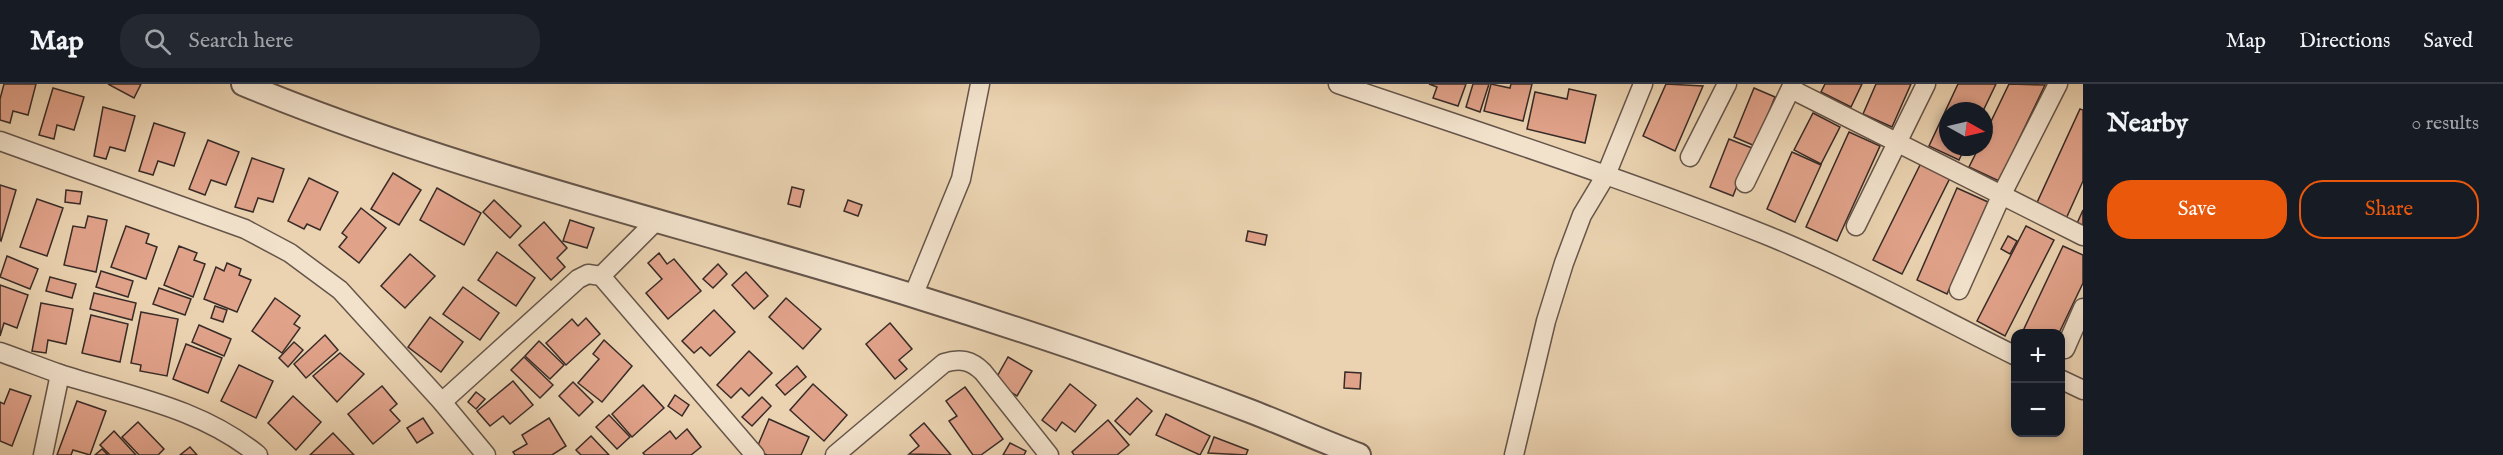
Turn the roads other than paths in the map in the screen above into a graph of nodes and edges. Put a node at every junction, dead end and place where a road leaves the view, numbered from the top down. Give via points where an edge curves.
1 (243, 84) edge
2 (980, 84) edge
3 (1338, 84) edge
4 (1643, 84) edge
5 (1727, 84) edge
6 (1926, 84) edge
7 (2058, 84) edge
8 (1792, 87) edge
9 (0, 141) edge
10 (1898, 141) junction
11 (1690, 157) dead end
12 (1606, 175) junction
13 (1745, 183) dead end
14 (2002, 194) junction
15 (655, 222) junction
16 (1856, 226) dead end
17 (2083, 236) edge
18 (601, 276) junction
19 (1959, 290) dead end
20 (913, 296) junction
21 (2083, 308) edge
22 (2065, 349) dead end
23 (0, 352) edge
24 (2011, 354) edge
25 (60, 374) junction
26 (2065, 381) edge
27 (2083, 390) edge
28 (442, 402) junction
29 (43, 455) edge
30 (258, 455) edge
31 (486, 455) edge
32 (755, 455) edge
33 (835, 455) edge
34 (1048, 455) edge
35 (1359, 455) edge
36 (1514, 455) edge

1 - 15 street via 302,109 442,156
2 - 20 street via 962,179
3 - 12 street
4 - 12 street
5 - 11 street
6 - 10 street
7 - 14 street
8 - 10 street
8 - 13 street
9 - 28 street via 245,229 290,253 340,290
10 - 14 street
10 - 16 street
12 - 24 street via 1768,236
12 - 36 street via 1581,215 1564,263
14 - 17 street
14 - 19 street
15 - 18 street
15 - 20 street
18 - 28 street via 588,274 578,279
18 - 32 street
20 - 35 street via 1128,367
21 - 22 street
23 - 25 street
25 - 29 street
25 - 30 street via 193,415 238,439
26 - 27 street
28 - 31 street
33 - 34 street via 944,363 963,361 974,363 983,372

